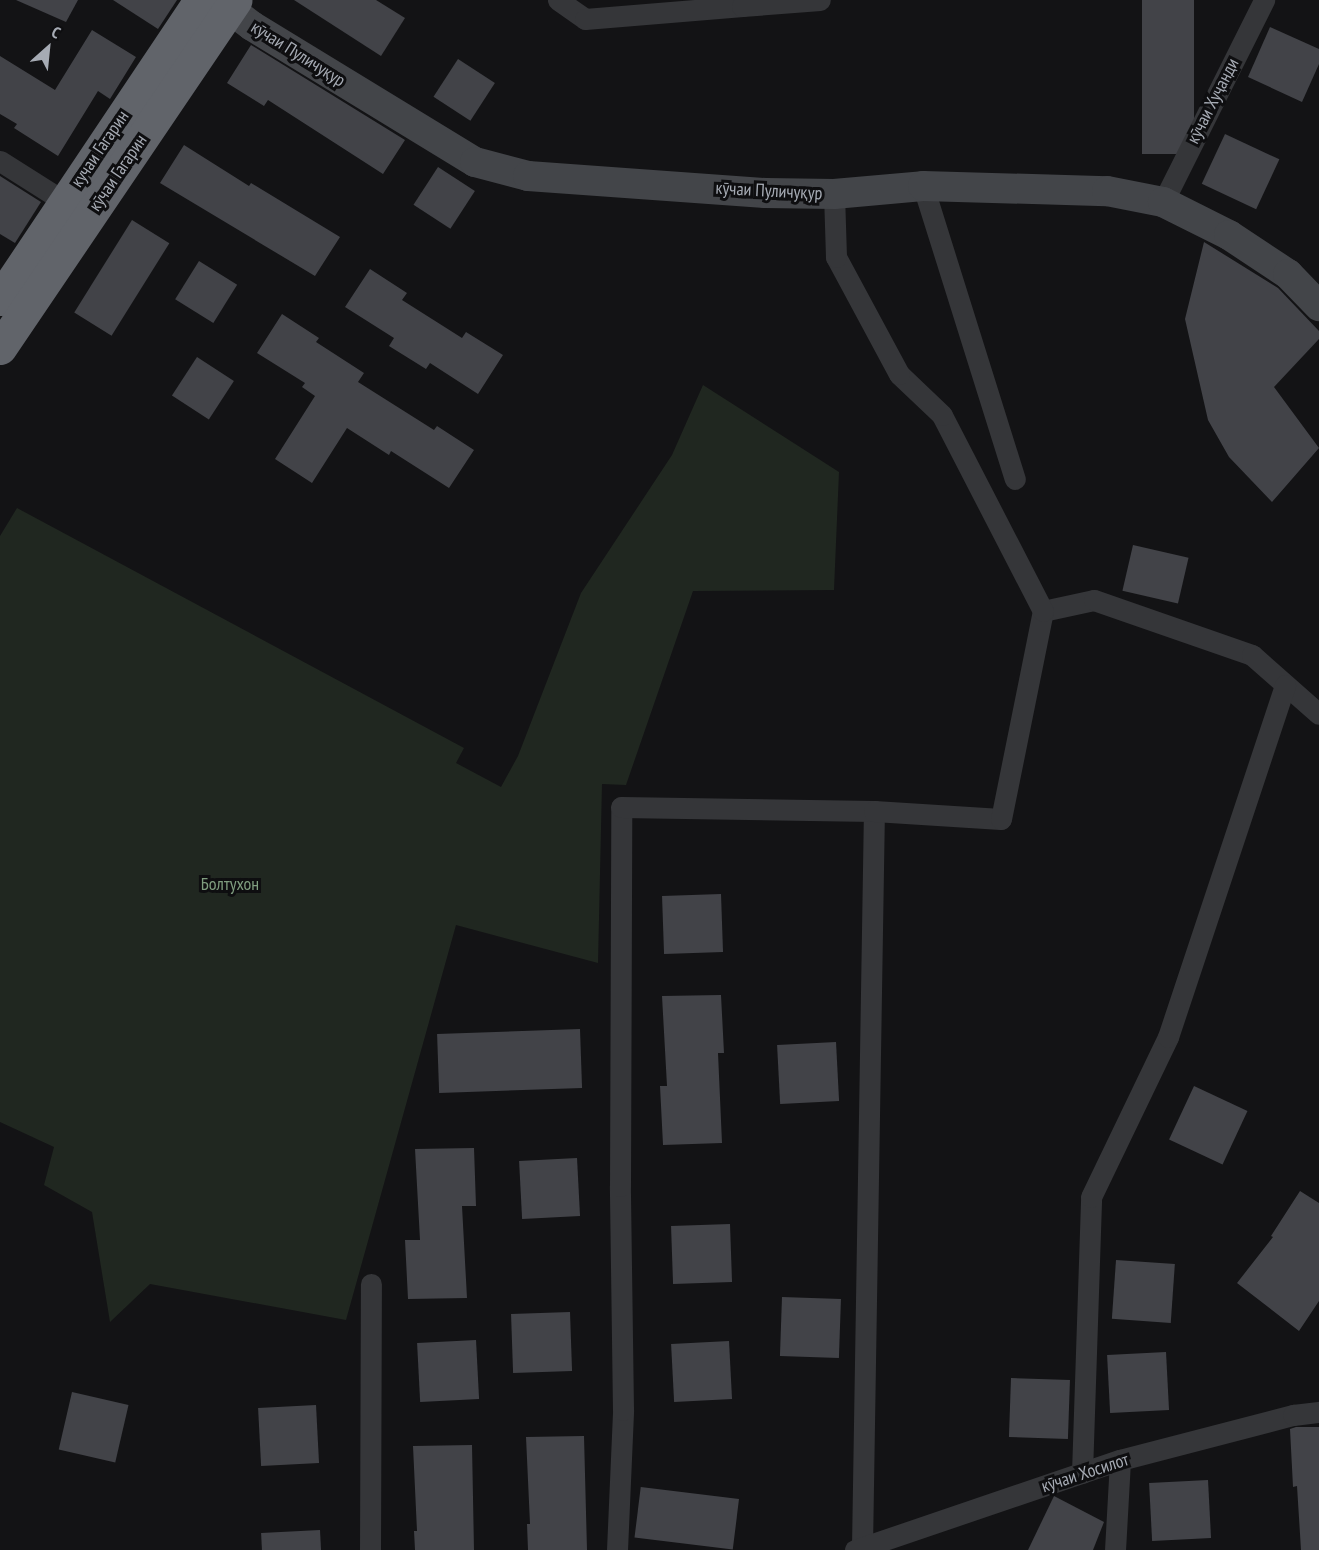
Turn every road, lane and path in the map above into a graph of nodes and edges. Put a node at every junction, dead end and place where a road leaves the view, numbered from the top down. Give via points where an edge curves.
1 (558, 0) edge
2 (820, 0) edge
3 (1264, 0) edge
4 (221, 3) edge
5 (742, 3) edge
6 (0, 161) edge
7 (922, 186) junction
8 (834, 195) junction
9 (65, 202) junction
10 (1163, 202) junction
11 (0, 299) edge
12 (1319, 306) edge
13 (0, 348) edge
14 (1015, 479) dead end
15 (1043, 611) junction
16 (1285, 684) junction
17 (1319, 714) edge
18 (874, 811) junction
19 (371, 1284) dead end
20 (1319, 1412) edge
21 (1120, 1460) junction
22 (1082, 1473) junction
23 (859, 1548) edge
24 (370, 1550) edge
25 (617, 1550) edge
26 (1115, 1550) edge

1 - 5 street via 585,19
2 - 5 street
3 - 10 street, кӯчаи Хуҷанди
4 - 8 street, кӯчаи Пуличуқур via 252,26 475,162 528,177
4 - 9 highway, кучаи Гагарин
4 - 13 highway, кӯчаи Гагарин
6 - 9 street
7 - 8 street, кӯчаи Пуличуқур
7 - 10 street, кӯчаи Пуличуқур via 1107,191
7 - 14 street
8 - 15 street via 836,257 899,374 942,415
9 - 11 highway, кучаи Гагарин
10 - 12 street, кӯчаи Пуличуқур via 1228,235 1288,274
15 - 16 street via 1094,600 1252,655
15 - 18 street via 1001,819
16 - 17 street
16 - 22 street via 1168,1037 1091,1197
18 - 23 street
18 - 25 street via 621,807 623,1410
19 - 24 street
20 - 21 street, кӯчаи Хосилот via 1293,1415
21 - 22 street, кӯчаи Хосилот
21 - 26 street
22 - 23 street, кӯчаи Хосилот

